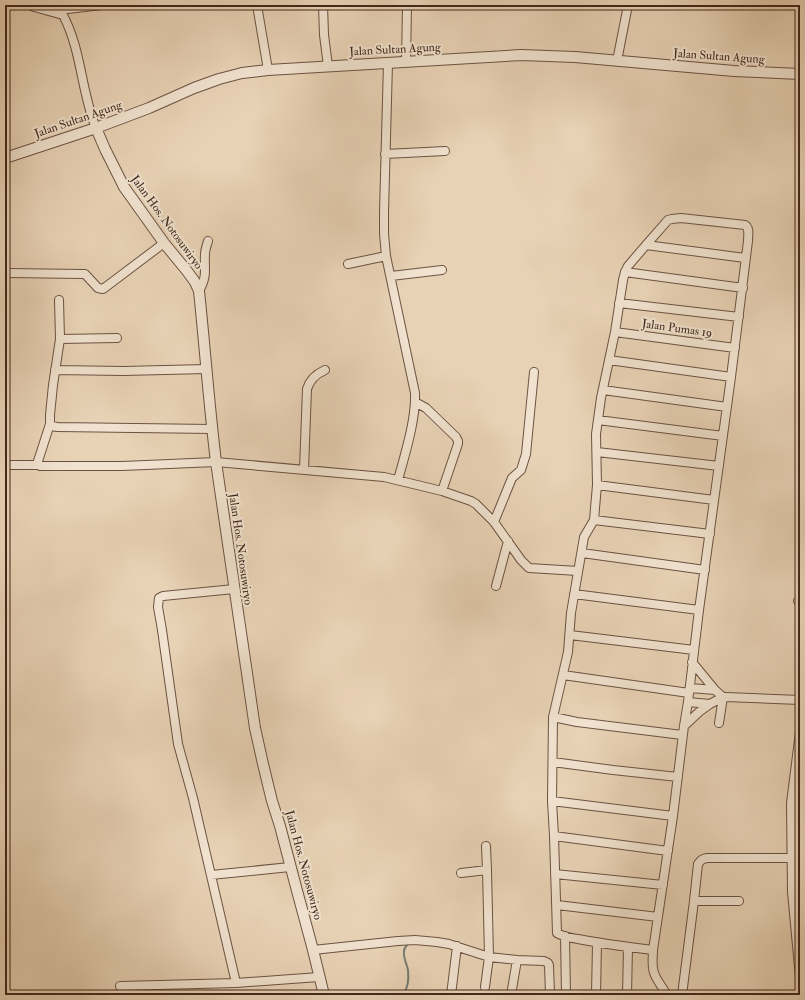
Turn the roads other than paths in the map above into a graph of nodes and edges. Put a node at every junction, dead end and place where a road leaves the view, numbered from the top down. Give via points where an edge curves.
1 (30, 5) edge
2 (101, 5) edge
3 (257, 5) edge
4 (323, 5) edge
5 (407, 5) edge
6 (628, 5) edge
7 (60, 10) edge
8 (617, 61) junction
9 (406, 62) junction
10 (388, 63) junction
11 (328, 66) junction
12 (268, 70) junction
13 (800, 74) edge
14 (96, 128) junction
15 (445, 151) dead end
16 (385, 154) junction
17 (5, 158) edge
18 (208, 241) dead end
19 (164, 243) junction
20 (646, 245) junction
21 (386, 256) junction
22 (745, 258) junction
23 (348, 264) dead end
24 (442, 270) dead end
25 (625, 272) junction
26 (5, 273) edge
27 (391, 276) junction
28 (743, 288) junction
29 (199, 291) junction
30 (59, 300) dead end
31 (619, 303) junction
32 (739, 317) junction
33 (615, 332) junction
34 (117, 338) dead end
35 (60, 339) junction
36 (735, 348) junction
37 (609, 360) junction
38 (207, 369) junction
39 (56, 370) junction
40 (325, 370) dead end
41 (534, 372) dead end
42 (731, 376) junction
43 (603, 390) junction
44 (415, 402) junction
45 (727, 407) junction
46 (598, 420) junction
47 (50, 424) junction
48 (212, 429) junction
49 (723, 436) junction
50 (597, 452) junction
51 (216, 462) junction
52 (6, 464) dead end
53 (38, 465) junction
54 (719, 466) junction
55 (304, 470) junction
56 (398, 480) junction
57 (597, 485) junction
58 (442, 491) junction
59 (714, 500) junction
60 (594, 520) junction
61 (494, 522) junction
62 (710, 534) junction
63 (508, 541) junction
64 (582, 553) junction
65 (705, 570) junction
66 (578, 571) junction
67 (496, 586) dead end
68 (234, 589) junction
69 (574, 594) junction
70 (699, 610) junction
71 (570, 635) junction
72 (694, 650) junction
73 (692, 662) junction
74 (564, 675) junction
75 (689, 690) junction
76 (715, 690) junction
77 (723, 697) junction
78 (800, 700) edge
79 (688, 702) junction
80 (710, 704) junction
81 (552, 717) junction
82 (718, 723) dead end
83 (684, 726) junction
84 (800, 732) edge
85 (682, 735) junction
86 (553, 762) junction
87 (678, 777) junction
88 (552, 801) junction
89 (673, 816) junction
90 (791, 819) junction
91 (800, 819) edge
92 (554, 836) junction
93 (486, 846) dead end
94 (668, 851) junction
95 (796, 858) edge
96 (290, 867) junction
97 (486, 870) junction
98 (461, 873) dead end
99 (555, 874) junction
100 (211, 875) junction
101 (663, 885) junction
102 (694, 901) junction
103 (739, 901) dead end
104 (557, 905) junction
105 (658, 917) junction
106 (798, 927) edge
107 (565, 936) junction
108 (597, 943) junction
109 (457, 946) junction
110 (628, 947) junction
111 (314, 950) junction
112 (653, 950) junction
113 (489, 956) junction
114 (517, 960) junction
115 (319, 977) junction
116 (800, 978) edge
117 (236, 983) junction
118 (120, 986) dead end
119 (485, 987) dead end
120 (324, 995) edge
121 (452, 995) edge
122 (512, 995) edge
123 (550, 995) edge
124 (566, 995) edge
125 (596, 995) edge
126 (627, 995) edge
127 (665, 995) edge
128 (682, 995) edge

1 - 7 street
2 - 7 street
3 - 12 street
4 - 11 street
5 - 9 street
6 - 8 street
7 - 14 street via 74,41
8 - 9 street, Jalan Sultan Agung via 521,55
8 - 13 street, Jalan Sultan Agung
9 - 10 street, Jalan Sultan Agung
10 - 11 street, Jalan Sultan Agung
10 - 16 street
11 - 12 street, Jalan Sultan Agung
12 - 14 street, Jalan Sultan Agung via 219,79
14 - 17 street, Jalan Sultan Agung
14 - 19 street, Jalan Hos. Notosuwiryo via 124,187
15 - 16 street
16 - 21 street
18 - 29 street via 204,283
19 - 26 street via 103,289 98,288 85,274
19 - 29 street, Jalan Hos. Notosuwiryo via 187,271
20 - 22 street
20 - 22 street via 668,220 672,219 741,224 747,226 748,230
20 - 25 street
21 - 23 street
21 - 27 street
22 - 28 street
24 - 27 street
25 - 28 street
25 - 31 street
27 - 44 street
28 - 32 street
29 - 38 street, Jalan Hos. Notosuwiryo
30 - 35 street
31 - 32 street
31 - 33 street
32 - 36 street
33 - 36 street, Jalan Pumas 19
33 - 37 street
34 - 35 street
35 - 39 street
36 - 42 street
37 - 42 street
37 - 43 street
38 - 39 street via 123,372
38 - 48 street, Jalan Hos. Notosuwiryo
39 - 47 street
40 - 55 street via 315,376 307,389
41 - 61 street via 526,454 521,470 512,478
42 - 45 street
43 - 45 street
43 - 46 street
44 - 56 street
44 - 58 street via 426,408 458,440
45 - 49 street
46 - 49 street
46 - 50 street
47 - 48 street via 57,427
47 - 53 street
48 - 51 street, Jalan Hos. Notosuwiryo
49 - 54 street
50 - 54 street
50 - 57 street
51 - 53 street via 122,466
51 - 55 street
51 - 68 street, Jalan Hos. Notosuwiryo
52 - 53 street
54 - 59 street
55 - 56 street
56 - 58 street
57 - 59 street
57 - 60 street
58 - 61 street via 471,501
59 - 62 street
60 - 62 street
60 - 64 street via 585,534
61 - 63 street
62 - 65 street
63 - 66 street via 529,568
63 - 67 street
64 - 65 street
64 - 66 street
65 - 70 street
66 - 69 street
68 - 96 street, Jalan Hos. Notosuwiryo via 254,728
68 - 100 street via 158,598 178,744
69 - 70 street
69 - 71 street
70 - 72 street
71 - 72 street
71 - 74 street
72 - 73 street
73 - 75 street
73 - 76 street
74 - 75 street
74 - 81 street
75 - 76 street
75 - 79 street
76 - 77 street
77 - 78 street
77 - 80 street
77 - 82 street
79 - 80 street
79 - 83 street
80 - 83 street
81 - 85 street
81 - 86 street
83 - 85 street
84 - 90 street via 791,796
85 - 87 street
86 - 87 street
86 - 88 street
87 - 89 street
88 - 89 street
88 - 92 street
89 - 94 street
90 - 91 street
90 - 95 street
92 - 94 street
92 - 99 street
93 - 97 street
94 - 101 street
95 - 102 street via 703,859 698,864
95 - 106 street via 792,892
96 - 100 street
96 - 111 street, Jalan Hos. Notosuwiryo
97 - 98 street
97 - 113 street
99 - 101 street
99 - 104 street
100 - 117 street
101 - 105 street
102 - 103 street
102 - 128 street
104 - 105 street
104 - 107 street via 557,932
105 - 112 street
106 - 116 street
107 - 108 street
107 - 124 street
108 - 110 street
108 - 125 street
109 - 111 street via 416,940
109 - 113 street
109 - 121 street
110 - 112 street
110 - 126 street
111 - 115 street, Jalan Hos. Notosuwiryo
112 - 127 street via 654,975
113 - 114 street
113 - 119 street
114 - 122 street
114 - 123 street via 544,961 550,965
115 - 117 street
115 - 120 street, Jalan Hos. Notosuwiryo
117 - 118 street

